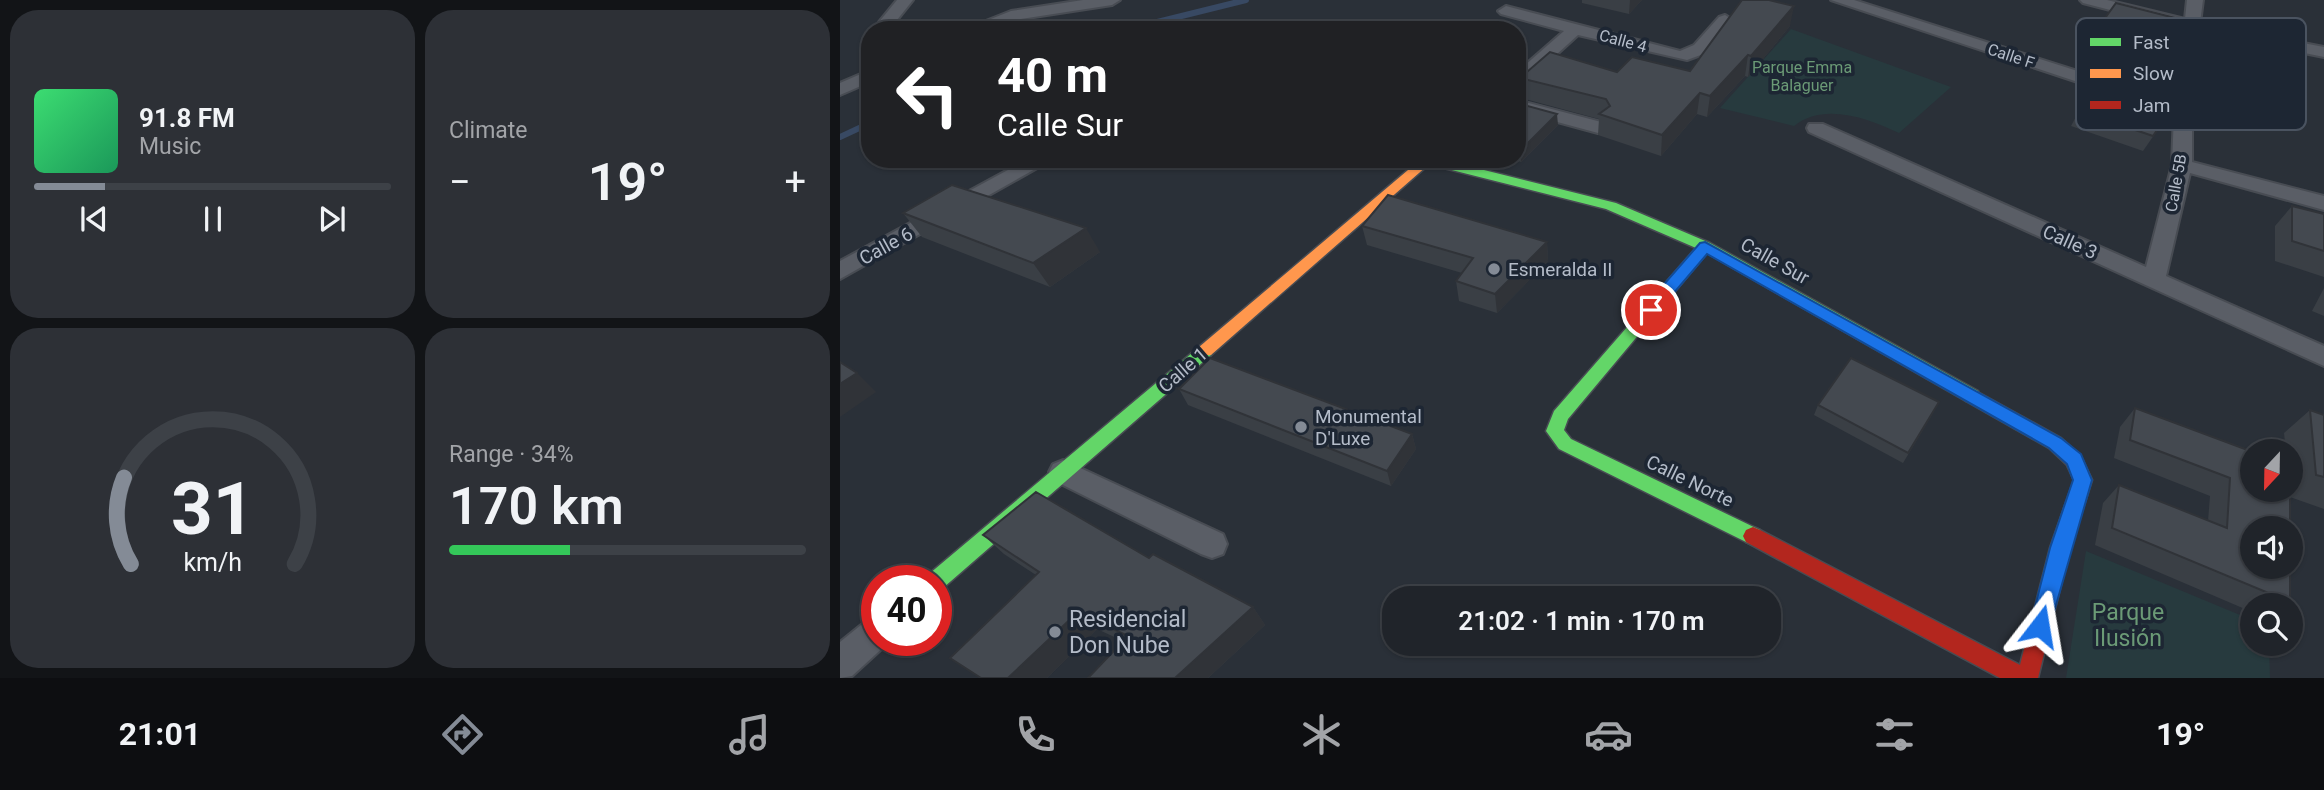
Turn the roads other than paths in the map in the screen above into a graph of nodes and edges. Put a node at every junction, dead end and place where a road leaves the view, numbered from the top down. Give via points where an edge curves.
1 (905, 0) edge
2 (1112, 0) edge
3 (1839, 0) edge
4 (2088, 0) edge
5 (2195, 0) edge
6 (1506, 11) dead end
7 (2161, 18) edge
8 (2194, 18) edge
9 (1725, 20) edge
10 (888, 21) edge
11 (997, 21) edge
12 (1576, 29) junction
13 (2306, 48) edge
14 (2324, 52) edge
15 (1526, 73) edge
16 (2076, 76) edge
17 (861, 80) edge
18 (840, 90) edge
19 (1526, 107) edge
20 (1598, 127) edge
21 (1816, 128) dead end
22 (2183, 130) edge
23 (2182, 165) junction
24 (1027, 168) edge
25 (1419, 168) edge
26 (1460, 168) edge
27 (2324, 203) edge
28 (1705, 246) junction
29 (840, 271) edge
30 (2154, 280) junction
31 (2324, 357) edge
32 (1063, 472) junction
33 (1212, 544) dead end
34 (952, 567) edge
35 (861, 645) edge
36 (840, 663) edge
37 (856, 678) edge
38 (2022, 678) edge
39 (2027, 678) edge

1 - 10 street
2 - 11 street
3 - 16 street, Calle F
4 - 7 street
5 - 8 street, Calle 5B
6 - 12 street, Calle 4
9 - 12 street, Calle 4 via 1691,57
12 - 15 street
13 - 14 street
17 - 18 street
19 - 20 street
21 - 30 street, Calle 3
22 - 23 street, Calle 5B
23 - 27 street
23 - 30 street, Calle 5B
24 - 29 street, Calle 6
25 - 32 street, Calle 1
26 - 28 street, Calle Sur via 1611,206
28 - 38 street, Calle Norte via 1560,416 1555,431 1565,444 1707,512
28 - 39 street, Calle Sur via 2055,443 2074,460 2083,480 2060,548
30 - 31 street, Calle 3
32 - 33 street
32 - 34 street, Calle 1
35 - 36 street
36 - 37 street

